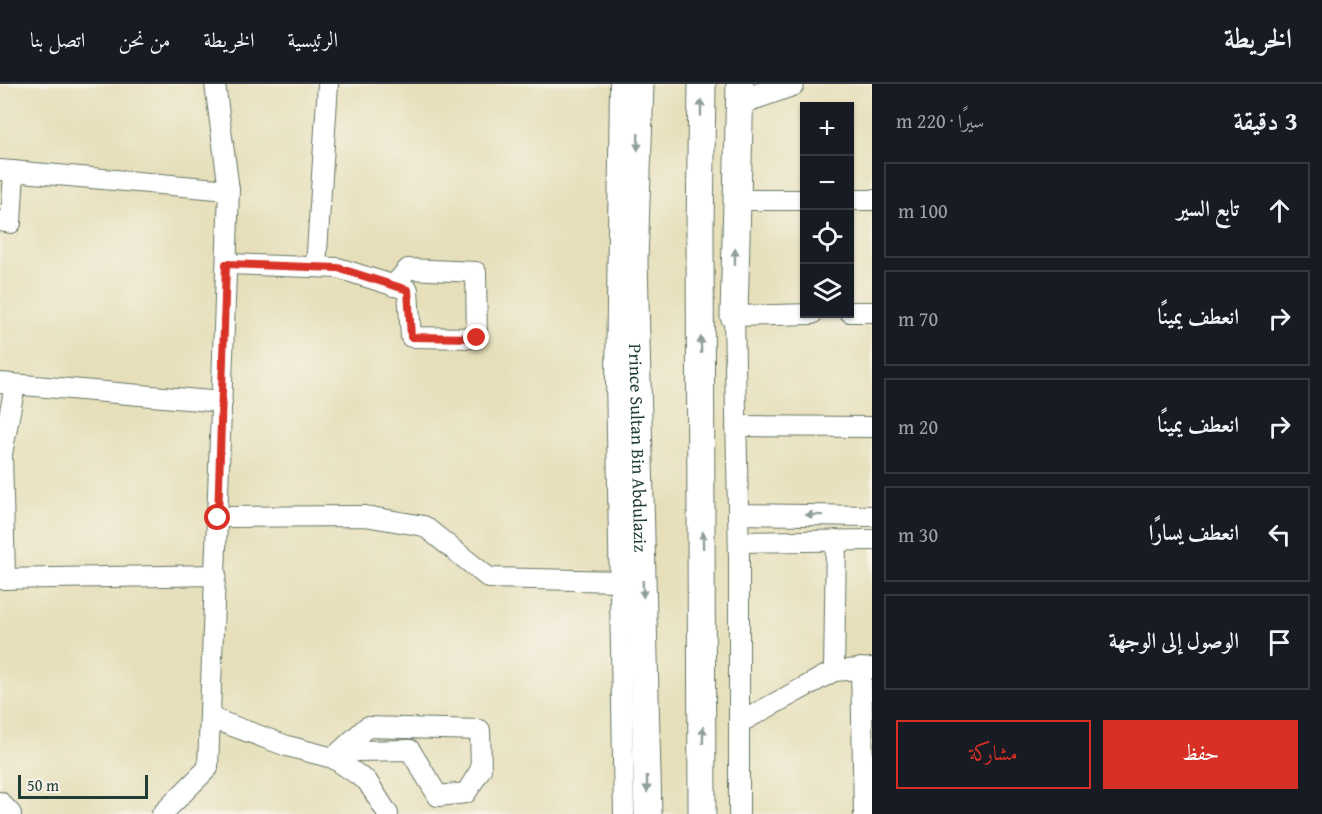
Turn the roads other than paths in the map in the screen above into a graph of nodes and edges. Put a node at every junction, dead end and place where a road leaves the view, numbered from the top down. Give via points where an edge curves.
1 (215, 84) edge
2 (328, 84) edge
3 (620, 84) edge
4 (640, 84) edge
5 (702, 84) edge
6 (792, 84) edge
7 (739, 94) edge
8 (7, 171) edge
9 (229, 190) junction
10 (736, 200) junction
11 (800, 200) edge
12 (854, 200) edge
13 (872, 200) edge
14 (0, 221) edge
15 (226, 264) junction
16 (316, 267) junction
17 (393, 286) junction
18 (854, 312) edge
19 (872, 312) edge
20 (800, 314) edge
21 (734, 316) junction
22 (8, 384) edge
23 (222, 402) junction
24 (736, 426) junction
25 (872, 426) edge
26 (738, 514) junction
27 (872, 516) edge
28 (218, 518) junction
29 (836, 540) junction
30 (872, 540) edge
31 (738, 542) junction
32 (216, 576) junction
33 (3, 579) edge
34 (620, 581) junction
35 (867, 668) edge
36 (834, 671) junction
37 (211, 718) junction
38 (738, 723) junction
39 (333, 758) junction
40 (0, 802) edge
41 (11, 814) edge
42 (162, 814) edge
43 (388, 814) edge
44 (624, 814) edge
45 (648, 814) edge
46 (702, 814) edge
47 (739, 814) edge
48 (864, 814) edge

1 - 9 street
2 - 16 street
3 - 34 street via 615,378
4 -> 45 main road, Prince Sultan Bin Abdulaziz via 634,261
46 -> 5 main road
6 - 7 street
7 - 10 main road
8 - 9 street
8 - 14 street via 11,223
9 - 15 street
10 - 11 street
21 -> 10 main road
12 - 13 street
15 - 16 street
15 - 23 street
16 - 17 street via 338,268
17 - 17 street via 408,290 411,337 477,338 476,272 408,269
18 - 19 street
20 - 21 street
21 - 24 street
22 - 23 street
22 - 33 street via 2,454
23 - 28 street
24 - 25 street
24 - 26 street
27 -> 26 street
26 - 31 street
28 - 32 street
28 - 34 street via 365,516 424,526 489,578
29 - 30 street
29 - 31 street
29 - 36 street
31 - 38 street
32 - 33 street
32 - 37 street
34 - 44 street
35 - 36 street
35 - 48 street
36 - 38 street
37 - 39 street
37 - 42 street via 207,768
38 - 47 street
39 - 39 street via 367,727 480,730 481,769 466,794 438,796 410,750 357,751
39 - 43 street via 367,781
40 - 41 street

